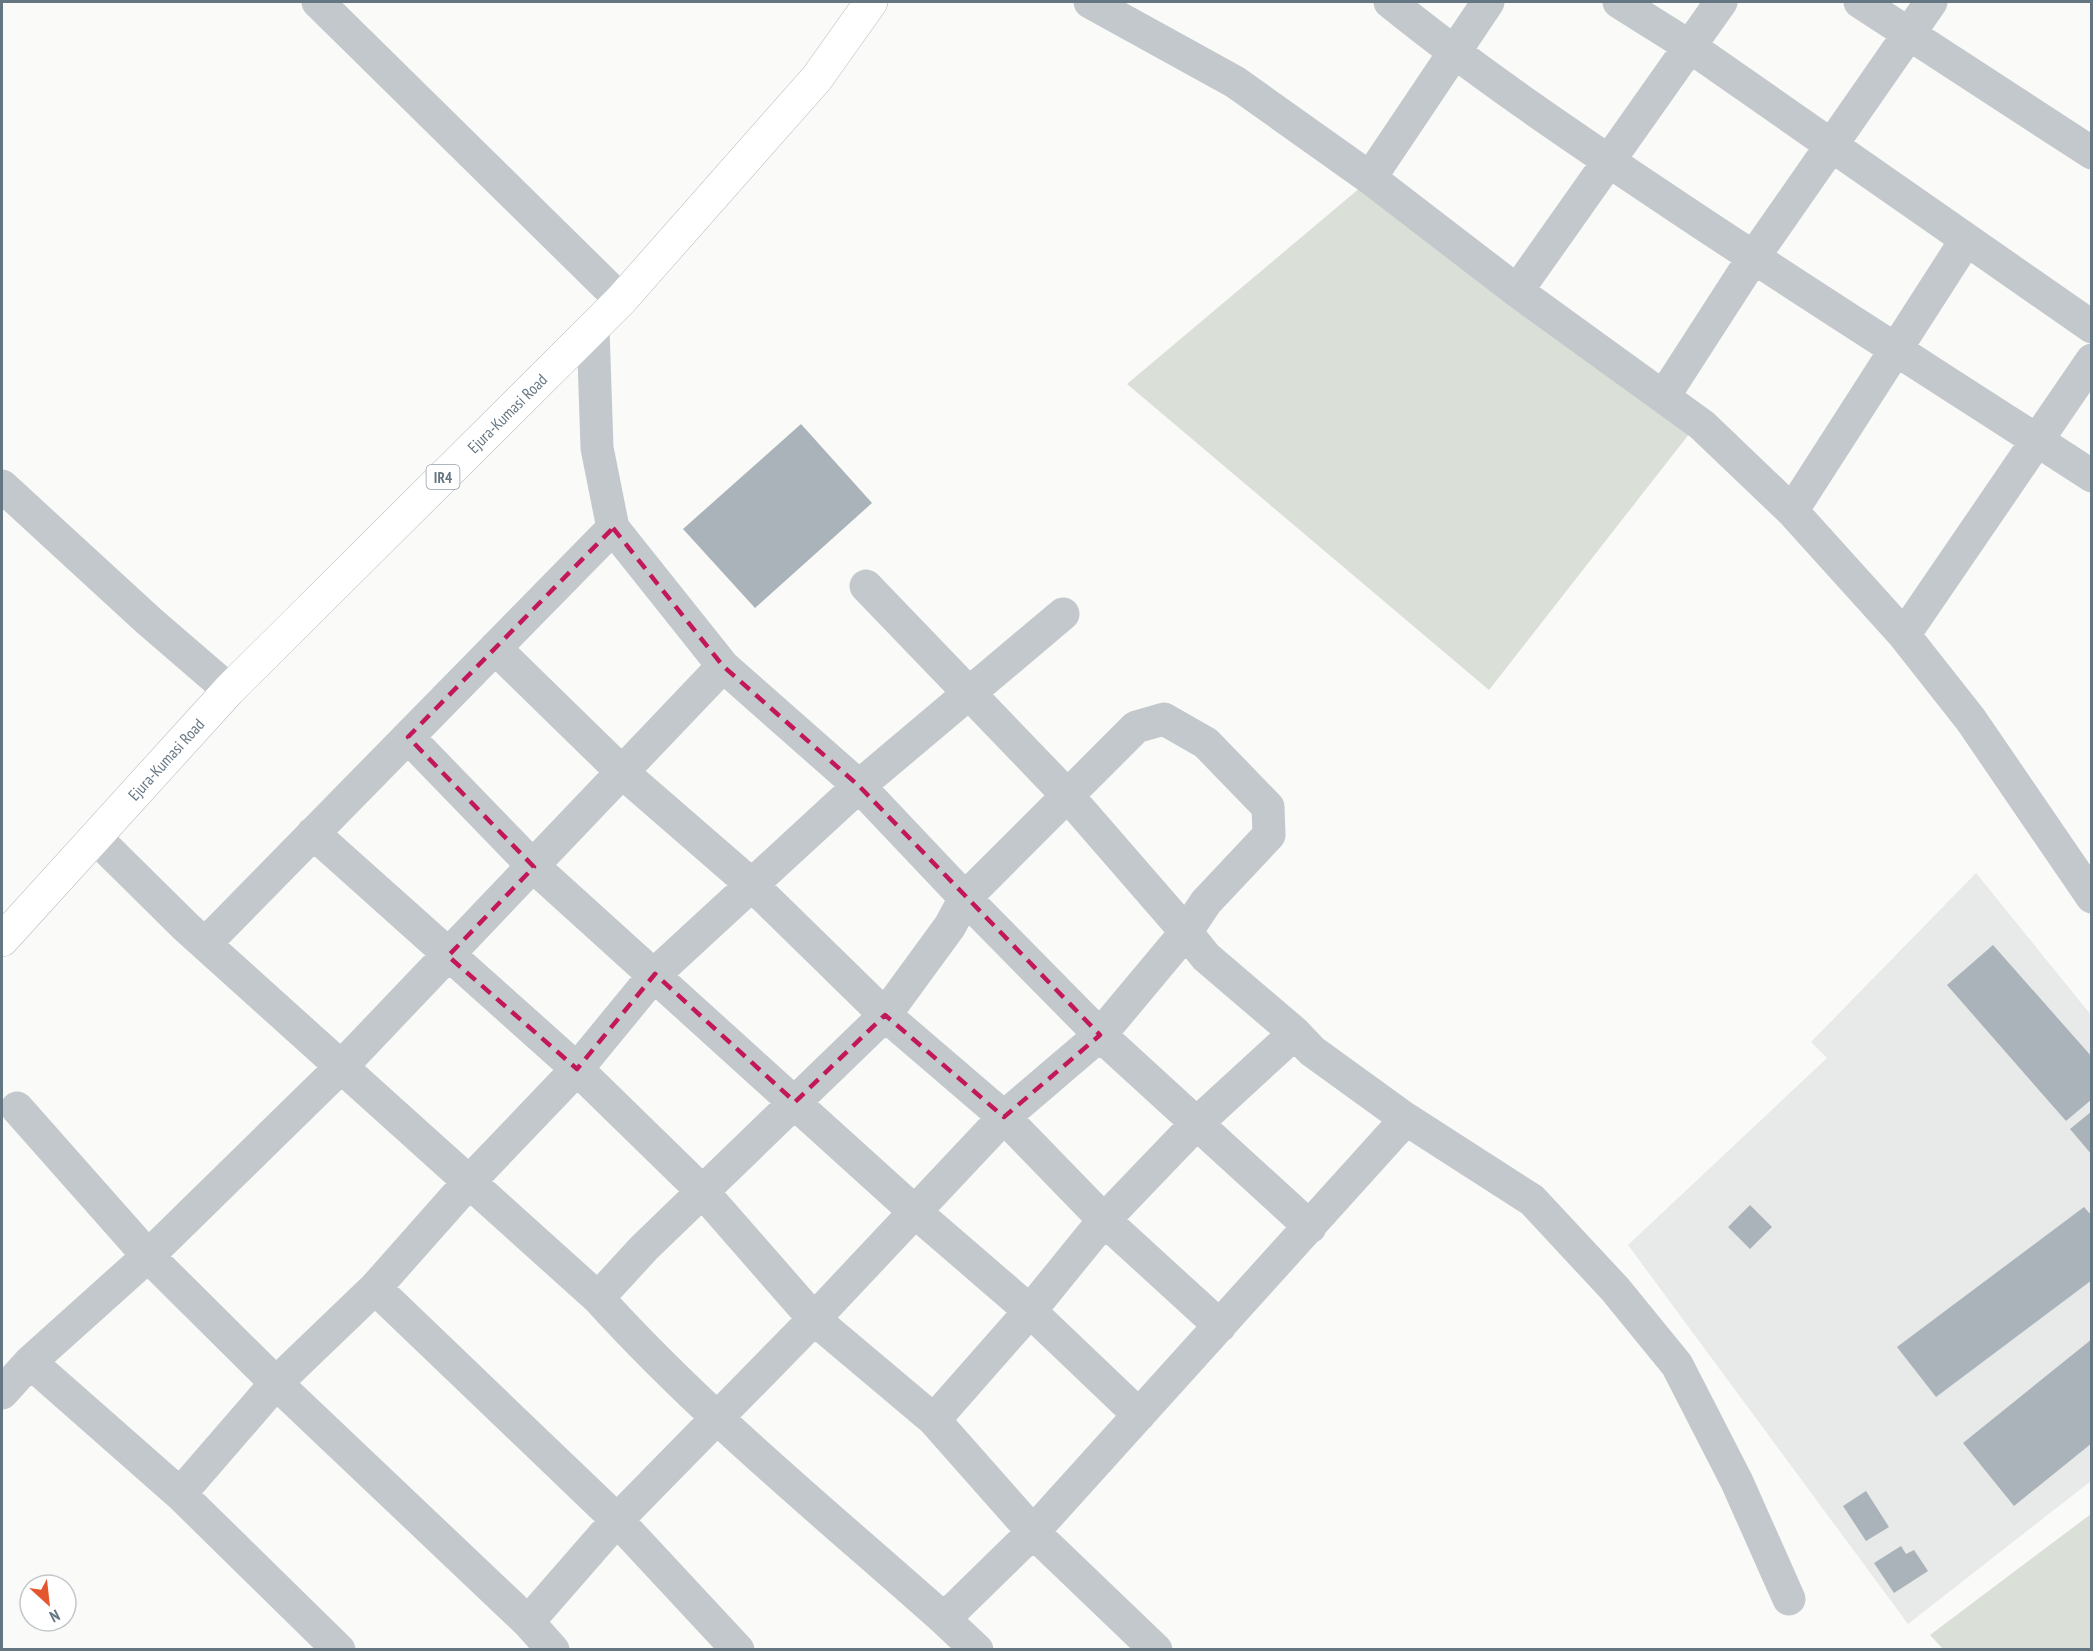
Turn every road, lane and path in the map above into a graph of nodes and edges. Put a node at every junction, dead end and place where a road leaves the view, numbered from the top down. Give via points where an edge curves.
1 (318, 2) edge
2 (871, 2) edge
3 (1090, 2) edge
4 (1390, 2) edge
5 (1488, 2) edge
6 (1619, 2) edge
7 (1721, 2) edge
8 (1860, 2) edge
9 (1931, 2) edge
10 (1907, 35) junction
11 (1689, 46) junction
12 (1453, 52) junction
13 (1832, 145) junction
14 (2091, 153) edge
15 (1607, 160) junction
16 (1370, 178) junction
17 (1966, 240) junction
18 (1753, 258) junction
19 (1516, 291) junction
20 (621, 300) junction
21 (2091, 327) edge
22 (593, 328) junction
23 (1898, 350) junction
24 (2091, 360) edge
25 (1664, 396) junction
26 (2037, 440) junction
27 (2091, 476) edge
28 (2, 486) edge
29 (1792, 511) junction
30 (613, 528) junction
31 (866, 586) dead end
32 (1062, 614) dead end
33 (1904, 635) junction
34 (495, 648) junction
35 (723, 666) junction
36 (229, 690) junction
37 (969, 693) junction
38 (408, 737) junction
39 (622, 773) junction
40 (859, 786) junction
41 (1068, 795) junction
42 (314, 833) junction
43 (95, 837) junction
44 (534, 867) junction
45 (752, 885) junction
46 (2091, 897) edge
47 (965, 898) junction
48 (1186, 932) junction
49 (2, 940) edge
50 (206, 944) junction
51 (448, 956) junction
52 (655, 974) junction
53 (885, 1015) junction
54 (1295, 1033) junction
55 (1100, 1035) junction
56 (340, 1067) junction
57 (577, 1069) junction
58 (795, 1102) junction
59 (17, 1108) dead end
60 (1004, 1117) junction
61 (1406, 1119) junction
62 (1197, 1123) junction
63 (468, 1183) junction
64 (702, 1191) junction
65 (914, 1211) junction
66 (1104, 1220) junction
67 (1310, 1227) junction
68 (148, 1256) junction
69 (375, 1288) junction
70 (598, 1298) junction
71 (1030, 1311) junction
72 (814, 1319) junction
73 (1220, 1326) junction
74 (30, 1362) junction
75 (276, 1383) junction
76 (2, 1393) edge
77 (1140, 1415) junction
78 (718, 1418) junction
79 (934, 1420) junction
80 (180, 1494) junction
81 (617, 1520) junction
82 (1033, 1532) junction
83 (1789, 1599) dead end
84 (944, 1619) junction
85 (528, 1622) junction
86 (339, 1650) edge
87 (553, 1650) edge
88 (738, 1650) edge
89 (977, 1650) edge
90 (1156, 1650) edge

1 - 20 street
2 - 20 main road, Ejura-Kumasi Road / IR4 via 817,78
3 - 16 street via 1235,81
4 - 12 street
5 - 12 street
6 - 11 street
7 - 11 street
8 - 10 street
9 - 10 street
10 - 13 street
10 - 14 street
11 - 13 street
11 - 15 street
12 - 15 street
12 - 16 street
13 - 17 street
13 - 18 street
15 - 18 street
15 - 19 street
16 - 19 street
17 - 21 street
17 - 23 street
18 - 23 street
18 - 25 street
19 - 25 street
20 - 22 main road, Ejura-Kumasi Road / IR4
22 - 30 street via 597,448
22 - 36 main road, Ejura-Kumasi Road / IR4
23 - 26 street
23 - 29 street
24 - 26 street
25 - 29 street via 1702,425
26 - 27 street
26 - 33 street
28 - 36 street
29 - 33 street
30 - 34 street
30 - 35 street
31 - 37 street
32 - 37 street
33 - 46 street via 1971,720
34 - 38 street
34 - 39 street
35 - 39 street
35 - 40 street
36 - 43 main road, Ejura-Kumasi Road / IR4
37 - 40 street
37 - 41 street
38 - 42 street
38 - 44 street
39 - 44 street
39 - 45 street
40 - 45 street
40 - 47 street
41 - 47 street
41 - 48 street
41 - 48 street via 1136,727 1164,719 1206,743 1268,807 1269,835 1206,902
42 - 50 street
42 - 51 street
43 - 49 main road, Ejura-Kumasi Road / IR4
43 - 50 street
44 - 51 street
44 - 52 street
45 - 52 street
45 - 53 street
47 - 53 street via 950,926
47 - 55 street
48 - 54 street via 1206,957
48 - 55 street
50 - 56 street
51 - 56 street
51 - 57 street
52 - 57 street
52 - 58 street
53 - 58 street
53 - 60 street
54 - 61 street via 1312,1050
54 - 62 street
55 - 60 street
55 - 62 street
56 - 63 street
56 - 68 street
57 - 63 street
57 - 64 street
58 - 64 street
58 - 65 street
59 - 68 street
60 - 65 street
60 - 66 street
61 - 67 street
61 - 83 street via 1532,1200 1615,1289 1677,1365 1737,1482
62 - 66 street
62 - 67 street
63 - 69 street
63 - 70 street
64 - 70 street
64 - 72 street
65 - 71 street
65 - 72 street
66 - 71 street
66 - 73 street
67 - 73 street
68 - 74 street
68 - 75 street
69 - 75 street
69 - 81 street
70 - 78 street via 643,1348
71 - 77 street
71 - 79 street
72 - 78 street
72 - 79 street
73 - 77 street
74 - 76 street
74 - 80 street
75 - 80 street
75 - 85 street
77 - 82 street
78 - 81 street
78 - 84 street
79 - 82 street
80 - 86 street
81 - 85 street
81 - 88 street
82 - 84 street
82 - 90 street
84 - 89 street
85 - 87 street

